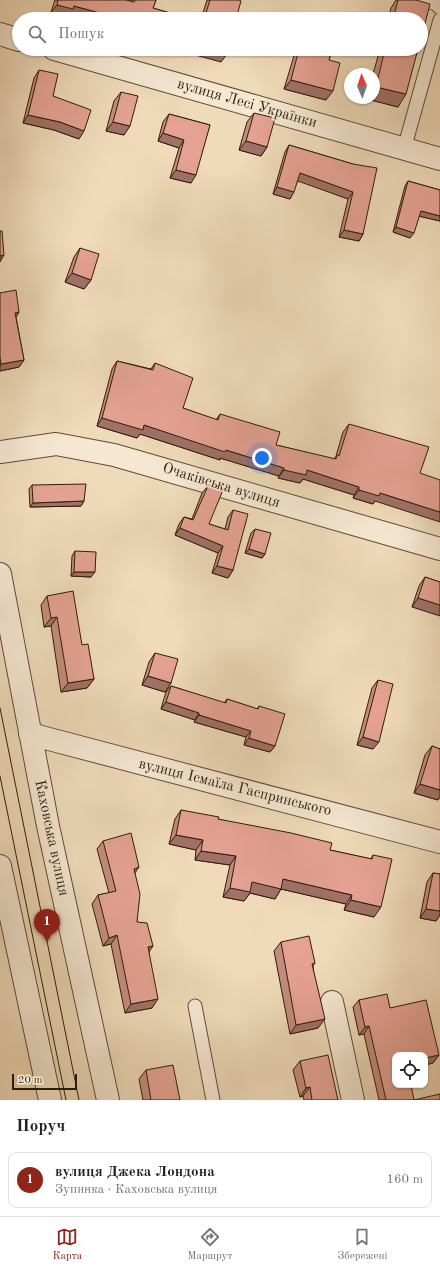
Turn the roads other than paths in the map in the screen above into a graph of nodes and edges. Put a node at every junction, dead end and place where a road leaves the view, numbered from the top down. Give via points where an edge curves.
1 (424, 0) edge
2 (440, 8) edge
3 (440, 20) edge
4 (0, 34) edge
5 (12, 38) edge
6 (78, 56) edge
7 (404, 149) junction
8 (440, 159) edge
9 (0, 452) edge
10 (440, 549) edge
11 (0, 574) edge
12 (30, 734) junction
13 (440, 842) edge
14 (0, 866) edge
15 (332, 1002) dead end
16 (195, 1006) dead end
17 (50, 1100) edge
18 (108, 1100) edge
19 (213, 1100) edge
20 (353, 1100) edge

1 - 2 lane
3 - 7 lane
4 - 5 street
6 - 7 street, вулиця Лесі Українки
7 - 8 street, вулиця Лесі Українки
9 - 10 street, Очаківська вулиця via 56,444 114,455
11 - 12 street, Каховська вулиця
12 - 13 street, вулиця Ісмаїла Гаспринського
12 - 18 street, Каховська вулиця
14 - 17 street
15 - 20 street
16 - 19 lane

